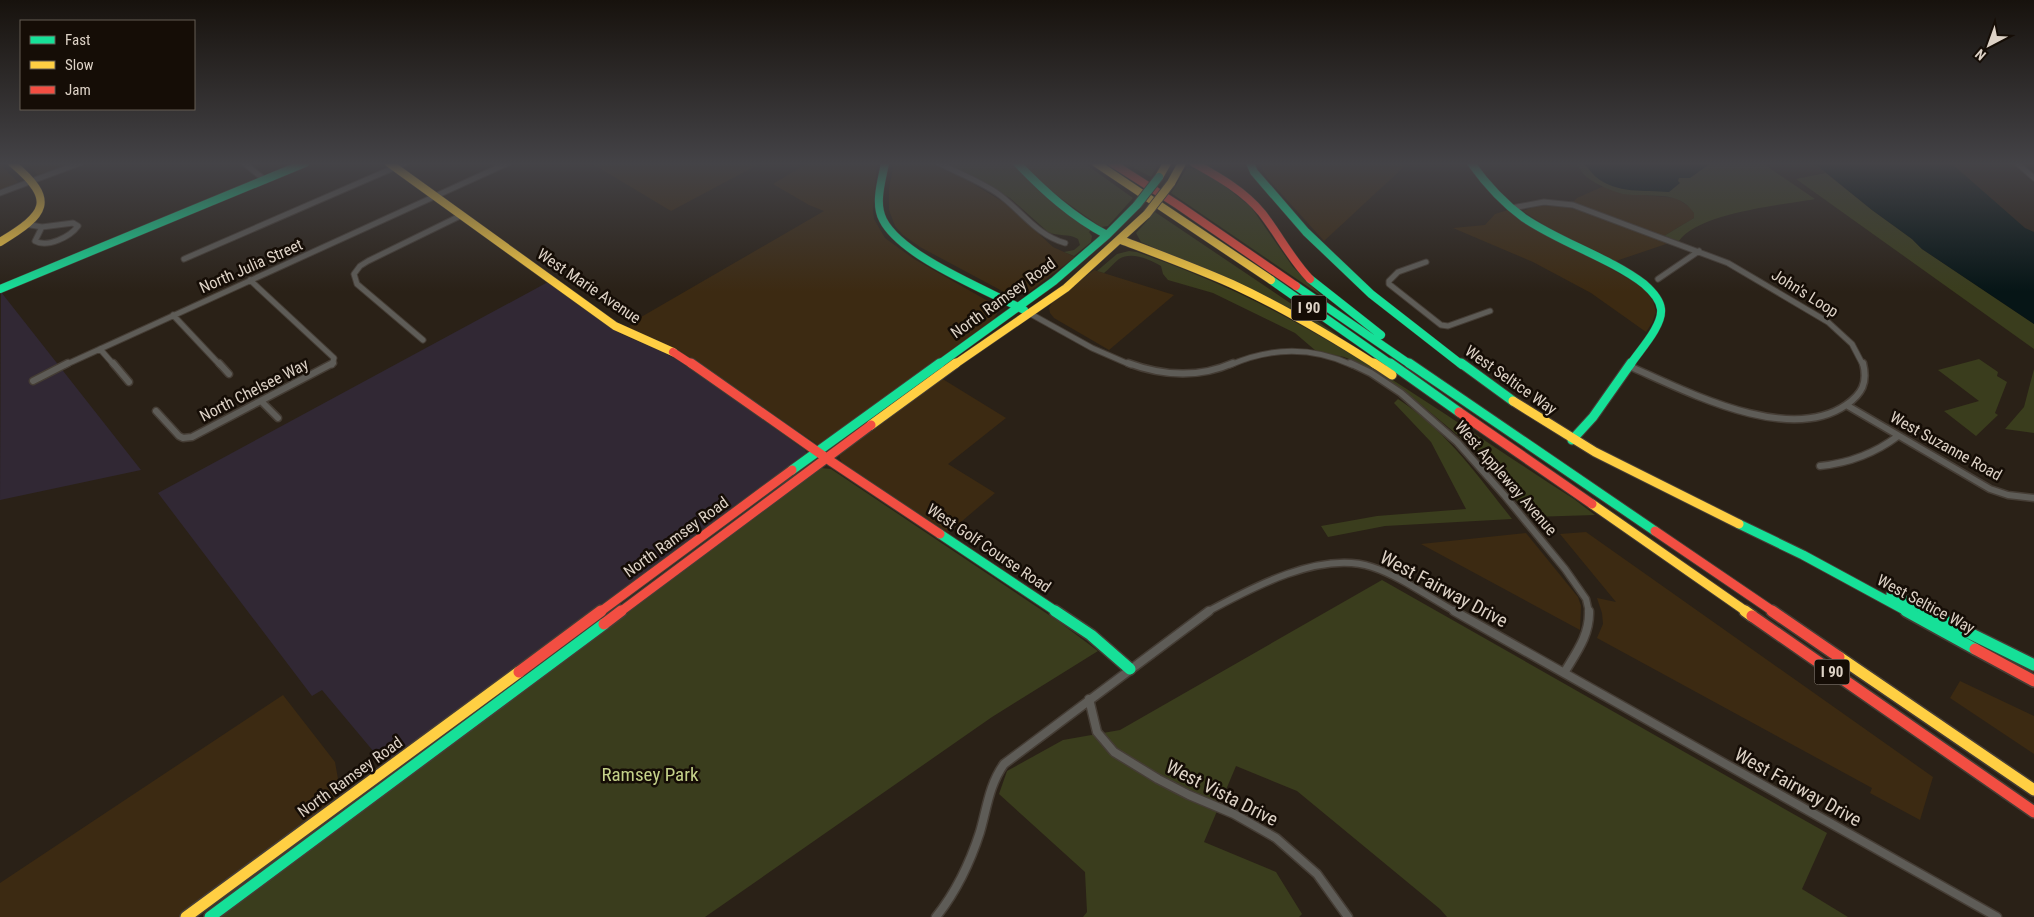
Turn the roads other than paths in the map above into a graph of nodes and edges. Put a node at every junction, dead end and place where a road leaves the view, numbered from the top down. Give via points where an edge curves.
1 (41, 206) edge
2 (202, 206) edge
3 (305, 206) edge
4 (414, 206) edge
5 (449, 206) edge
6 (880, 206) edge
7 (1014, 206) edge
8 (1064, 206) edge
9 (1136, 206) edge
10 (1153, 206) edge
11 (1160, 206) edge
12 (1178, 206) edge
13 (1255, 206) edge
14 (1283, 206) edge
15 (1509, 206) edge
16 (1521, 206) edge
17 (1573, 206) edge
18 (1512, 208) junction
19 (462, 215) junction
20 (25, 224) junction
21 (42, 227) junction
22 (1107, 234) junction
23 (1121, 240) junction
24 (0, 242) edge
25 (1065, 243) dead end
26 (1699, 251) junction
27 (184, 259) dead end
28 (1426, 262) dead end
29 (355, 272) joint
30 (1658, 279) dead end
31 (250, 280) junction
32 (0, 289) edge
33 (1019, 306) junction
34 (1490, 311) dead end
35 (1030, 313) junction
36 (173, 315) junction
37 (423, 340) dead end
38 (100, 349) junction
39 (1629, 366) junction
40 (229, 374) dead end
41 (33, 381) dead end
42 (129, 382) dead end
43 (262, 402) junction
44 (1848, 406) junction
45 (156, 411) dead end
46 (278, 418) dead end
47 (1496, 422) junction
48 (1898, 436) junction
49 (1572, 440) junction
50 (818, 452) junction
51 (1521, 455) junction
52 (827, 458) junction
53 (1820, 466) dead end
54 (2034, 498) edge
55 (1804, 555) junction
56 (2034, 666) edge
57 (1130, 669) junction
58 (1564, 673) junction
59 (2034, 681) edge
60 (1089, 699) junction
61 (2034, 790) edge
62 (2034, 812) edge
63 (186, 917) edge
64 (210, 917) edge
65 (936, 917) edge
66 (1348, 917) edge
67 (1997, 917) edge

1 - 20 main road
2 - 32 main road
3 - 27 street
4 - 31 street, North Julia Street
5 - 19 main road, West Marie Avenue
6 - 33 main road, West Appleway Avenue via 882,219 891,233 917,253
7 - 25 street via 1048,238
8 - 22 main road
9 - 22 main road, North Ramsey Road, bridge
10 - 23 main road, North Ramsey Road, bridge
11 - 51 main road, I 90
12 - 47 main road, I 90
13 - 47 main road via 1297,265 1321,289
14 - 49 main road, West Seltice Way via 1371,294 1468,369
15 - 18 main road
16 - 18 street, John's Loop
17 - 26 street, John's Loop
18 - 39 main road via 1640,280 1659,300 1660,323
19 - 29 street via 368,260
19 - 50 main road, West Marie Avenue via 615,326 684,358
20 - 21 street
20 - 24 main road
21 - 21 street via 73,223 78,229 40,244 36,241
22 - 23 main road
22 - 33 main road, North Ramsey Road via 1054,281
23 - 35 main road, North Ramsey Road via 1066,288
23 - 51 main road, I 90 via 1263,299
26 - 30 street
26 - 44 street, John's Loop via 1736,267 1812,311 1846,337 1861,358 1866,380 1859,397
28 - 34 street via 1398,272 1389,284 1448,326
29 - 37 street via 357,284
31 - 36 street, North Julia Street
31 - 43 street, North Chelsee Way via 334,358 333,364
33 - 35 main road, West Appleway Avenue
33 - 50 main road, North Ramsey Road
35 - 52 main road, North Ramsey Road via 922,387
35 - 58 street, West Appleway Avenue via 1110,356 1150,371 1208,372 1252,356 1290,350 1346,361 1385,383 1423,410 1458,442 1581,591 1589,607 1588,631
36 - 38 street, North Julia Street
36 - 40 street
38 - 41 street, North Julia Street
38 - 42 street
39 - 44 street via 1720,404 1771,417 1812,418
39 - 49 main road via 1593,417
43 - 45 street, North Chelsee Way via 199,435 186,438 179,436
43 - 46 street
44 - 48 street, West Suzanne Road
47 - 61 main road, I 90
48 - 53 street via 1870,455 1851,462
48 - 54 street, West Suzanne Road via 1990,489
49 - 55 main road, West Seltice Way
50 - 52 main road, West Marie Avenue
50 - 63 main road, North Ramsey Road
51 - 62 main road, I 90
52 - 57 main road, West Golf Course Road via 1091,635
52 - 64 main road, North Ramsey Road
55 - 56 main road, West Seltice Way via 1864,581
55 - 59 main road, West Seltice Way
57 - 58 street, West Fairway Drive via 1186,626 1232,598 1290,575 1341,562 1360,563 1383,571
57 - 60 street, West Fairway Drive
58 - 67 street, West Fairway Drive
60 - 65 street, West Fairway Drive via 1014,755 995,775 970,860 959,884
60 - 66 street, West Vista Drive via 1097,732 1114,752 1158,779 1234,814 1276,838 1317,874

